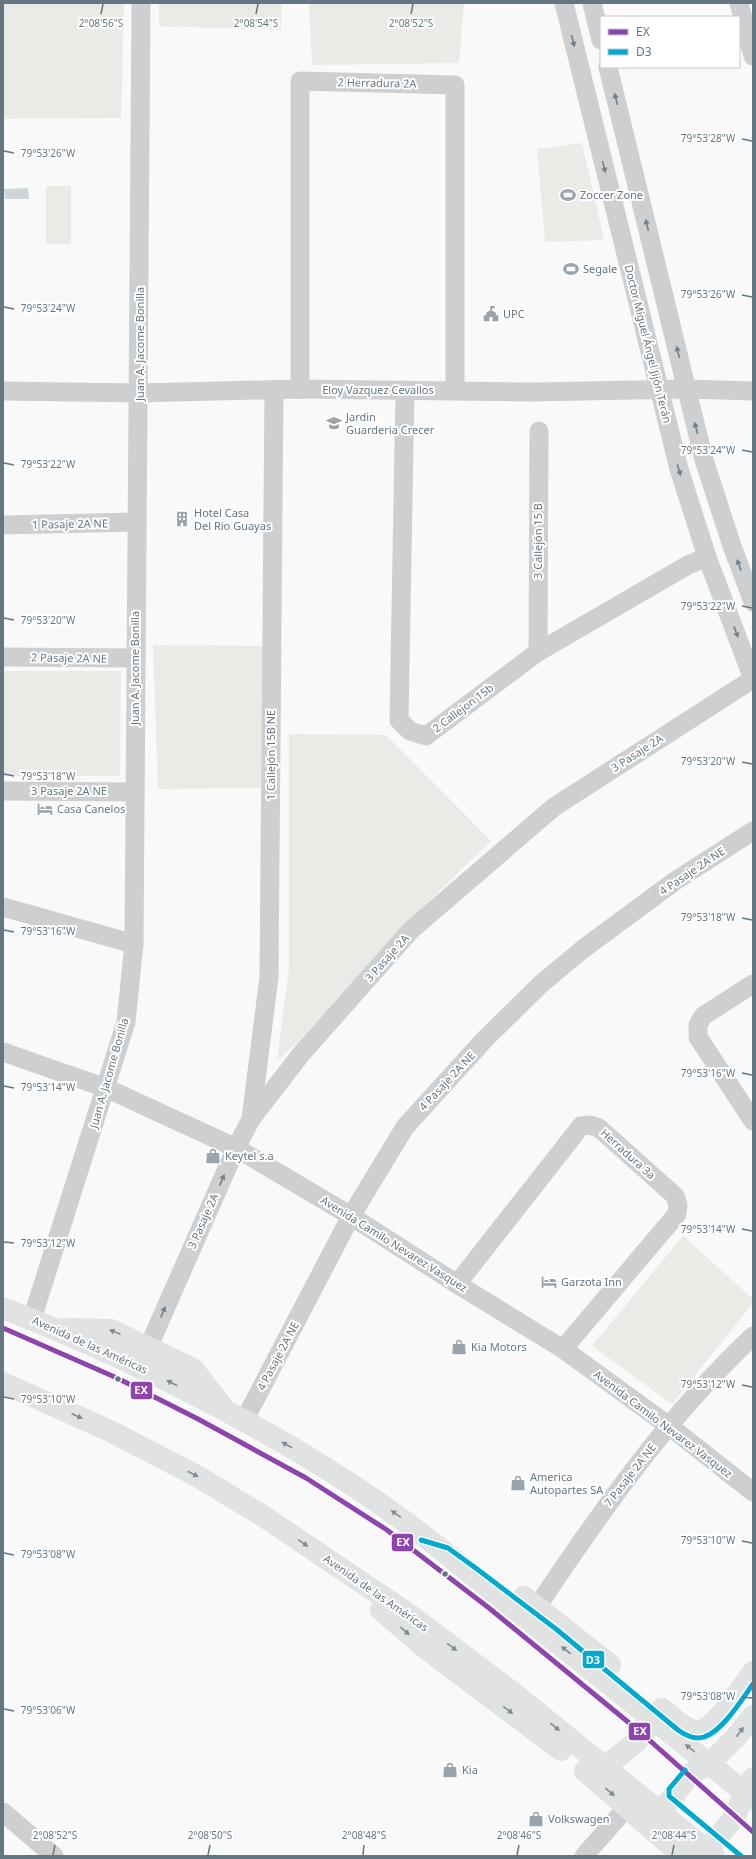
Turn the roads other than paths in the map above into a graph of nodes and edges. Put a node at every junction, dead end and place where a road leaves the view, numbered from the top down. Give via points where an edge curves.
1 (141, 3) edge
2 (564, 3) edge
3 (592, 3) edge
4 (739, 3) edge
5 (600, 36) edge
6 (753, 56) edge
7 (608, 68) edge
8 (274, 389) junction
9 (300, 389) junction
10 (687, 389) junction
11 (405, 390) junction
12 (455, 390) junction
13 (659, 390) junction
14 (3, 391) edge
15 (753, 391) edge
16 (139, 393) junction
17 (539, 430) dead end
18 (136, 522) junction
19 (3, 525) edge
20 (707, 557) junction
21 (753, 602) edge
22 (538, 652) junction
23 (3, 657) edge
24 (135, 658) junction
25 (753, 679) edge
26 (3, 791) edge
27 (135, 792) junction
28 (753, 831) edge
29 (3, 907) edge
30 (134, 944) junction
31 (753, 984) edge
32 (3, 1052) edge
33 (106, 1088) junction
34 (251, 1120) junction
35 (753, 1121) edge
36 (236, 1148) junction
37 (352, 1216) junction
38 (458, 1284) junction
39 (3, 1308) edge
40 (32, 1319) junction
41 (55, 1329) junction
42 (753, 1336) edge
43 (148, 1348) junction
44 (563, 1349) junction
45 (3, 1383) edge
46 (224, 1409) junction
47 (244, 1421) junction
48 (669, 1426) junction
49 (753, 1492) edge
50 (422, 1533) junction
51 (348, 1574) junction
52 (537, 1607) junction
53 (753, 1672) edge
54 (662, 1709) junction
55 (753, 1716) edge
56 (589, 1774) junction
57 (753, 1778) edge
58 (753, 1799) edge
59 (627, 1807) junction
60 (3, 1812) edge
61 (645, 1822) junction
62 (54, 1856) edge
63 (584, 1856) edge
64 (683, 1856) edge
65 (706, 1856) edge
66 (714, 1856) edge

1 - 16 street, Juan A. Jacome Bonilla
2 -> 13 street, Doctor Miguel Ángel Jijón Terán
3 - 5 street
4 - 6 street
10 -> 7 street
8 - 9 street, Eloy Vazquez Cevallos
8 - 16 street, Eloy Vazquez Cevallos
8 - 34 street, 1 Callejón 15B NE via 269,977
9 - 11 street, Eloy Vazquez Cevallos
9 - 12 street, 2 Herradura 2A via 300,81 456,84
10 - 13 street, Eloy Vazquez Cevallos
10 - 15 street, Eloy Vazquez Cevallos
21 -> 10 street via 704,460
11 - 12 street, Eloy Vazquez Cevallos
11 - 22 street, 2 Callejon 15b via 399,720 410,731 426,736
12 - 13 street, Eloy Vazquez Cevallos
13 -> 20 street, Doctor Miguel Ángel Jijón Terán via 678,469
14 - 16 street, Eloy Vazquez Cevallos
16 - 18 street, Juan A. Jacome Bonilla
17 - 22 street, 3 Callejón 15 B
18 - 19 street, 1 Pasaje 2A NE
18 - 24 street, Juan A. Jacome Bonilla
20 - 22 street, 2 Callejon 15b via 688,565
20 -> 25 street, Doctor Miguel Ángel Jijón Terán
23 - 24 street, 2 Pasaje 2A NE
24 - 27 street, Juan A. Jacome Bonilla
25 - 34 street, 3 Pasaje 2A via 554,807 411,930 302,1053
26 - 27 street, 3 Pasaje 2A NE
27 - 30 street, Juan A. Jacome Bonilla
28 - 37 street, 4 Pasaje 2A NE via 675,881 583,949 541,984 485,1039 405,1127
29 - 30 street
30 - 33 street, Juan A. Jacome Bonilla via 126,1022
31 - 35 street via 703,1016 698,1025 698,1037
32 - 33 street, Avenida Camilo Nevarez Vasquez
33 - 36 street, Avenida Camilo Nevarez Vasquez
33 - 40 street, Juan A. Jacome Bonilla
34 - 36 street, 3 Pasaje 2A
36 - 37 street, Avenida Camilo Nevarez Vasquez
43 -> 36 street, 3 Pasaje 2A
37 - 38 street, Avenida Camilo Nevarez Vasquez
37 - 47 street, 4 Pasaje 2A NE
38 - 44 street, Avenida Camilo Nevarez Vasquez
38 - 44 street, Herradura 3a via 581,1126 600,1128 675,1196 677,1214
39 - 40 main road, Avenida de las Américas
40 - 41 main road, Avenida de las Américas
43 -> 41 main road via 111,1330
46 -> 41 main road, Avenida de las Américas
42 - 48 street, 7 Pasaje 2A NE
43 - 46 main road via 193,1369
44 - 48 street, Avenida Camilo Nevarez Vasquez
45 -> 51 main road, Avenida de las Américas via 110,1431 198,1476 260,1514
46 - 47 main road, Avenida de las Américas
50 -> 47 main road, Avenida de las Américas via 362,1490
48 - 49 street, Avenida Camilo Nevarez Vasquez
48 - 52 street, 7 Pasaje 2A NE via 592,1525
50 - 52 main road, Avenida de las Américas via 451,1542
58 -> 50 main road, Avenida de las Américas
51 -> 56 main road via 379,1608 424,1647
51 -> 66 main road, Avenida de las Américas via 410,1615 516,1695
52 - 54 main road, Avenida de las Américas
53 - 54 main road, Avenida de las Américas via 714,1722 704,1730 695,1731 682,1725
54 - 56 main road via 636,1742 605,1767
61 -> 55 main road via 662,1810 690,1775 714,1759 736,1738
56 -> 59 main road
57 - 65 main road via 734,1816
59 - 61 main road
59 - 63 street
60 - 62 street
61 - 64 main road

